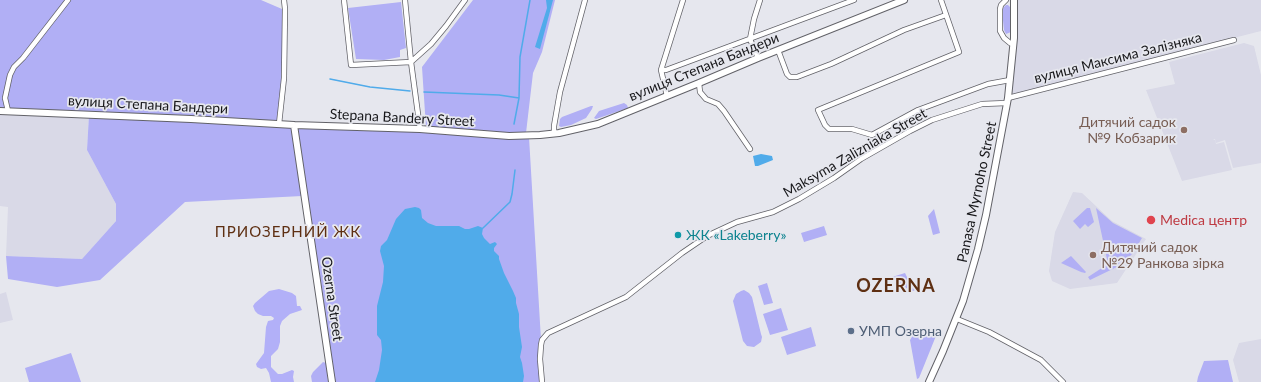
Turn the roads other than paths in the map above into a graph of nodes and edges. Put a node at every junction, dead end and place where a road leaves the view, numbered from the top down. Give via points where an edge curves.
1 (68, 0) edge
2 (284, 0) edge
3 (344, 0) edge
4 (405, 0) edge
5 (465, 0) edge
6 (585, 0) edge
7 (683, 0) edge
8 (760, 0) edge
9 (854, 0) edge
10 (904, 0) edge
11 (941, 0) edge
12 (1006, 0) edge
13 (1014, 0) edge
14 (892, 2) edge
15 (946, 15) junction
16 (750, 39) junction
17 (1234, 40) dead end
18 (1013, 44) junction
19 (778, 50) junction
20 (758, 58) junction
21 (411, 62) junction
22 (661, 70) junction
23 (1010, 80) junction
24 (699, 83) junction
25 (667, 96) junction
26 (1008, 100) junction
27 (0, 111) edge
28 (8, 111) junction
29 (279, 124) junction
30 (294, 125) junction
31 (420, 129) junction
32 (554, 133) junction
33 (750, 149) dead end
34 (957, 318) junction
35 (332, 382) edge
36 (542, 382) edge
37 (929, 382) edge
38 (1063, 382) edge

1 - 28 street via 14,67 5,98
2 - 29 street via 284,78
3 - 21 street via 351,65
4 - 21 street
5 - 21 street via 431,44
6 - 32 street via 560,92
7 - 22 street
8 - 16 street
9 - 16 street
10 - 14 main road, вулиця Степана Бандери
11 - 15 street
12 - 18 street via 1000,8 1000,31 1004,38
13 - 18 main road, Panasa Myrnoho Street
14 - 19 main road, вулиця Степана Бандери
15 - 19 street via 904,30 797,77 790,77 787,74
15 - 23 street via 959,52 818,110 825,125 829,129 852,129 872,134 918,110 982,86
16 - 20 street
16 - 22 street
17 - 26 street, вулиця Максима Залізняка
18 - 23 main road, Panasa Myrnoho Street
19 - 20 main road, вулиця Степана Бандери
20 - 24 main road, вулиця Степана Бандери
21 - 31 street
22 - 25 street
23 - 26 main road, Panasa Myrnoho Street
24 - 25 main road, вулиця Степана Бандери
24 - 33 street via 700,92 706,99 721,107
25 - 32 main road, вулиця Степана Бандери via 598,124
26 - 34 main road, Panasa Myrnoho Street via 985,222
26 - 36 street, Maksyma Zalizniaka Street via 982,104 932,120 910,131 799,199 773,212 738,222 707,236 626,297 551,330 541,345
27 - 28 main road, вулиця Степана Бандери
28 - 29 main road, вулиця Степана Бандери
29 - 30 main road, вулиця Степана Бандери
30 - 31 main road, Stepana Bandery Street
30 - 35 main road, Ozerna Street
31 - 32 main road, Stepana Bandery Street via 508,136
34 - 37 main road, Panasa Myrnoho Street
34 - 38 street via 1041,360

